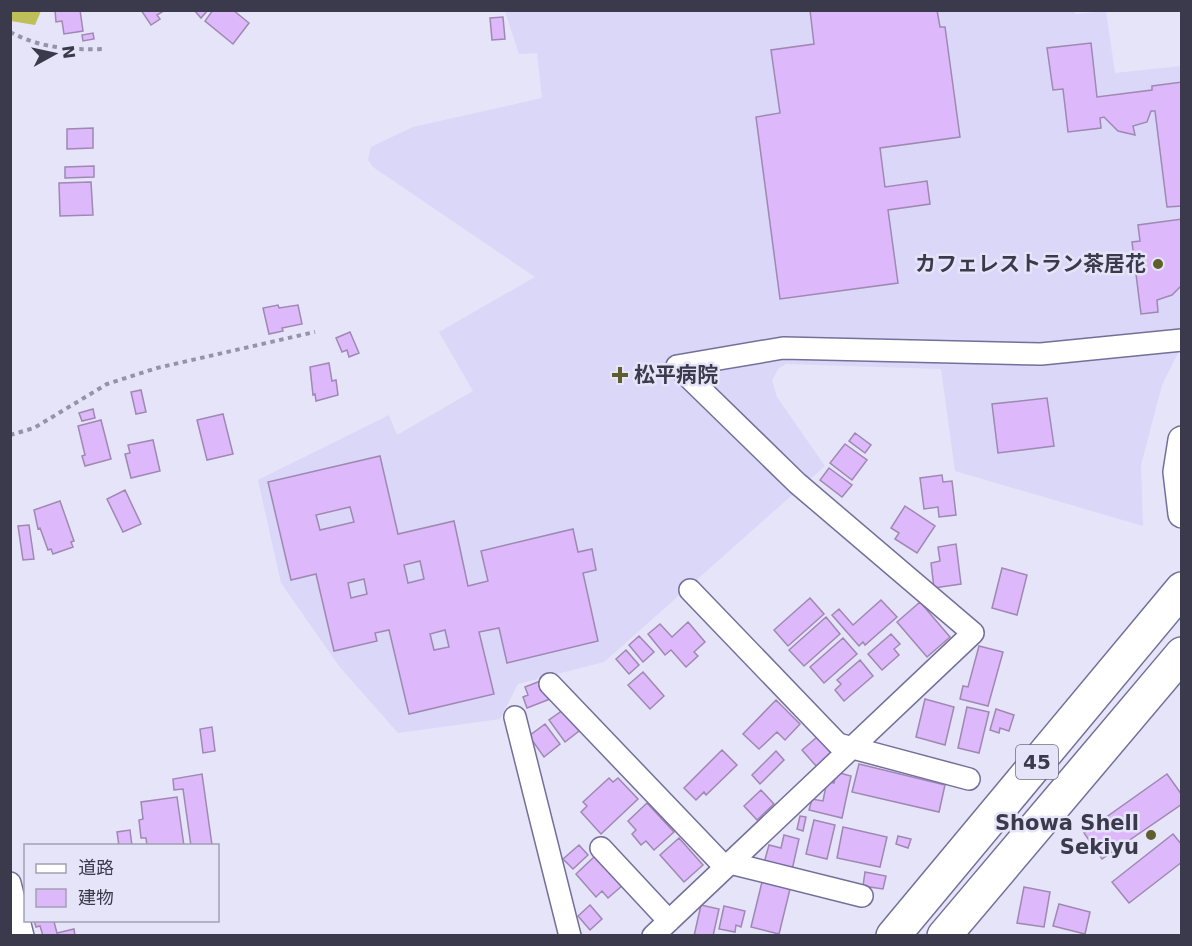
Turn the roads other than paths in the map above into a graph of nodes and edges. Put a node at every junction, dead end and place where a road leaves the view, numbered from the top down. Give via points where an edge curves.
1 (1182, 340) edge
2 (1182, 440) edge
3 (1182, 514) edge
4 (1182, 589) edge
5 (690, 590) dead end
6 (1182, 654) edge
7 (550, 684) dead end
8 (515, 717) dead end
9 (851, 748) junction
10 (969, 779) dead end
11 (601, 848) dead end
12 (727, 865) junction
13 (10, 883) edge
14 (862, 896) dead end
15 (669, 921) junction
16 (23, 936) edge
17 (570, 936) edge
18 (653, 936) edge
19 (893, 936) edge
20 (944, 936) edge

1 - 9 street via 1041,354 783,348 677,366 797,483 973,633
2 - 3 street via 1177,472
4 - 19 highway, 45
5 - 9 street via 838,744
6 - 20 highway, 45
7 - 12 street
8 - 17 street
9 - 10 street
9 - 12 street
11 - 15 street
12 - 14 street
12 - 15 street
13 - 16 street
15 - 18 street

